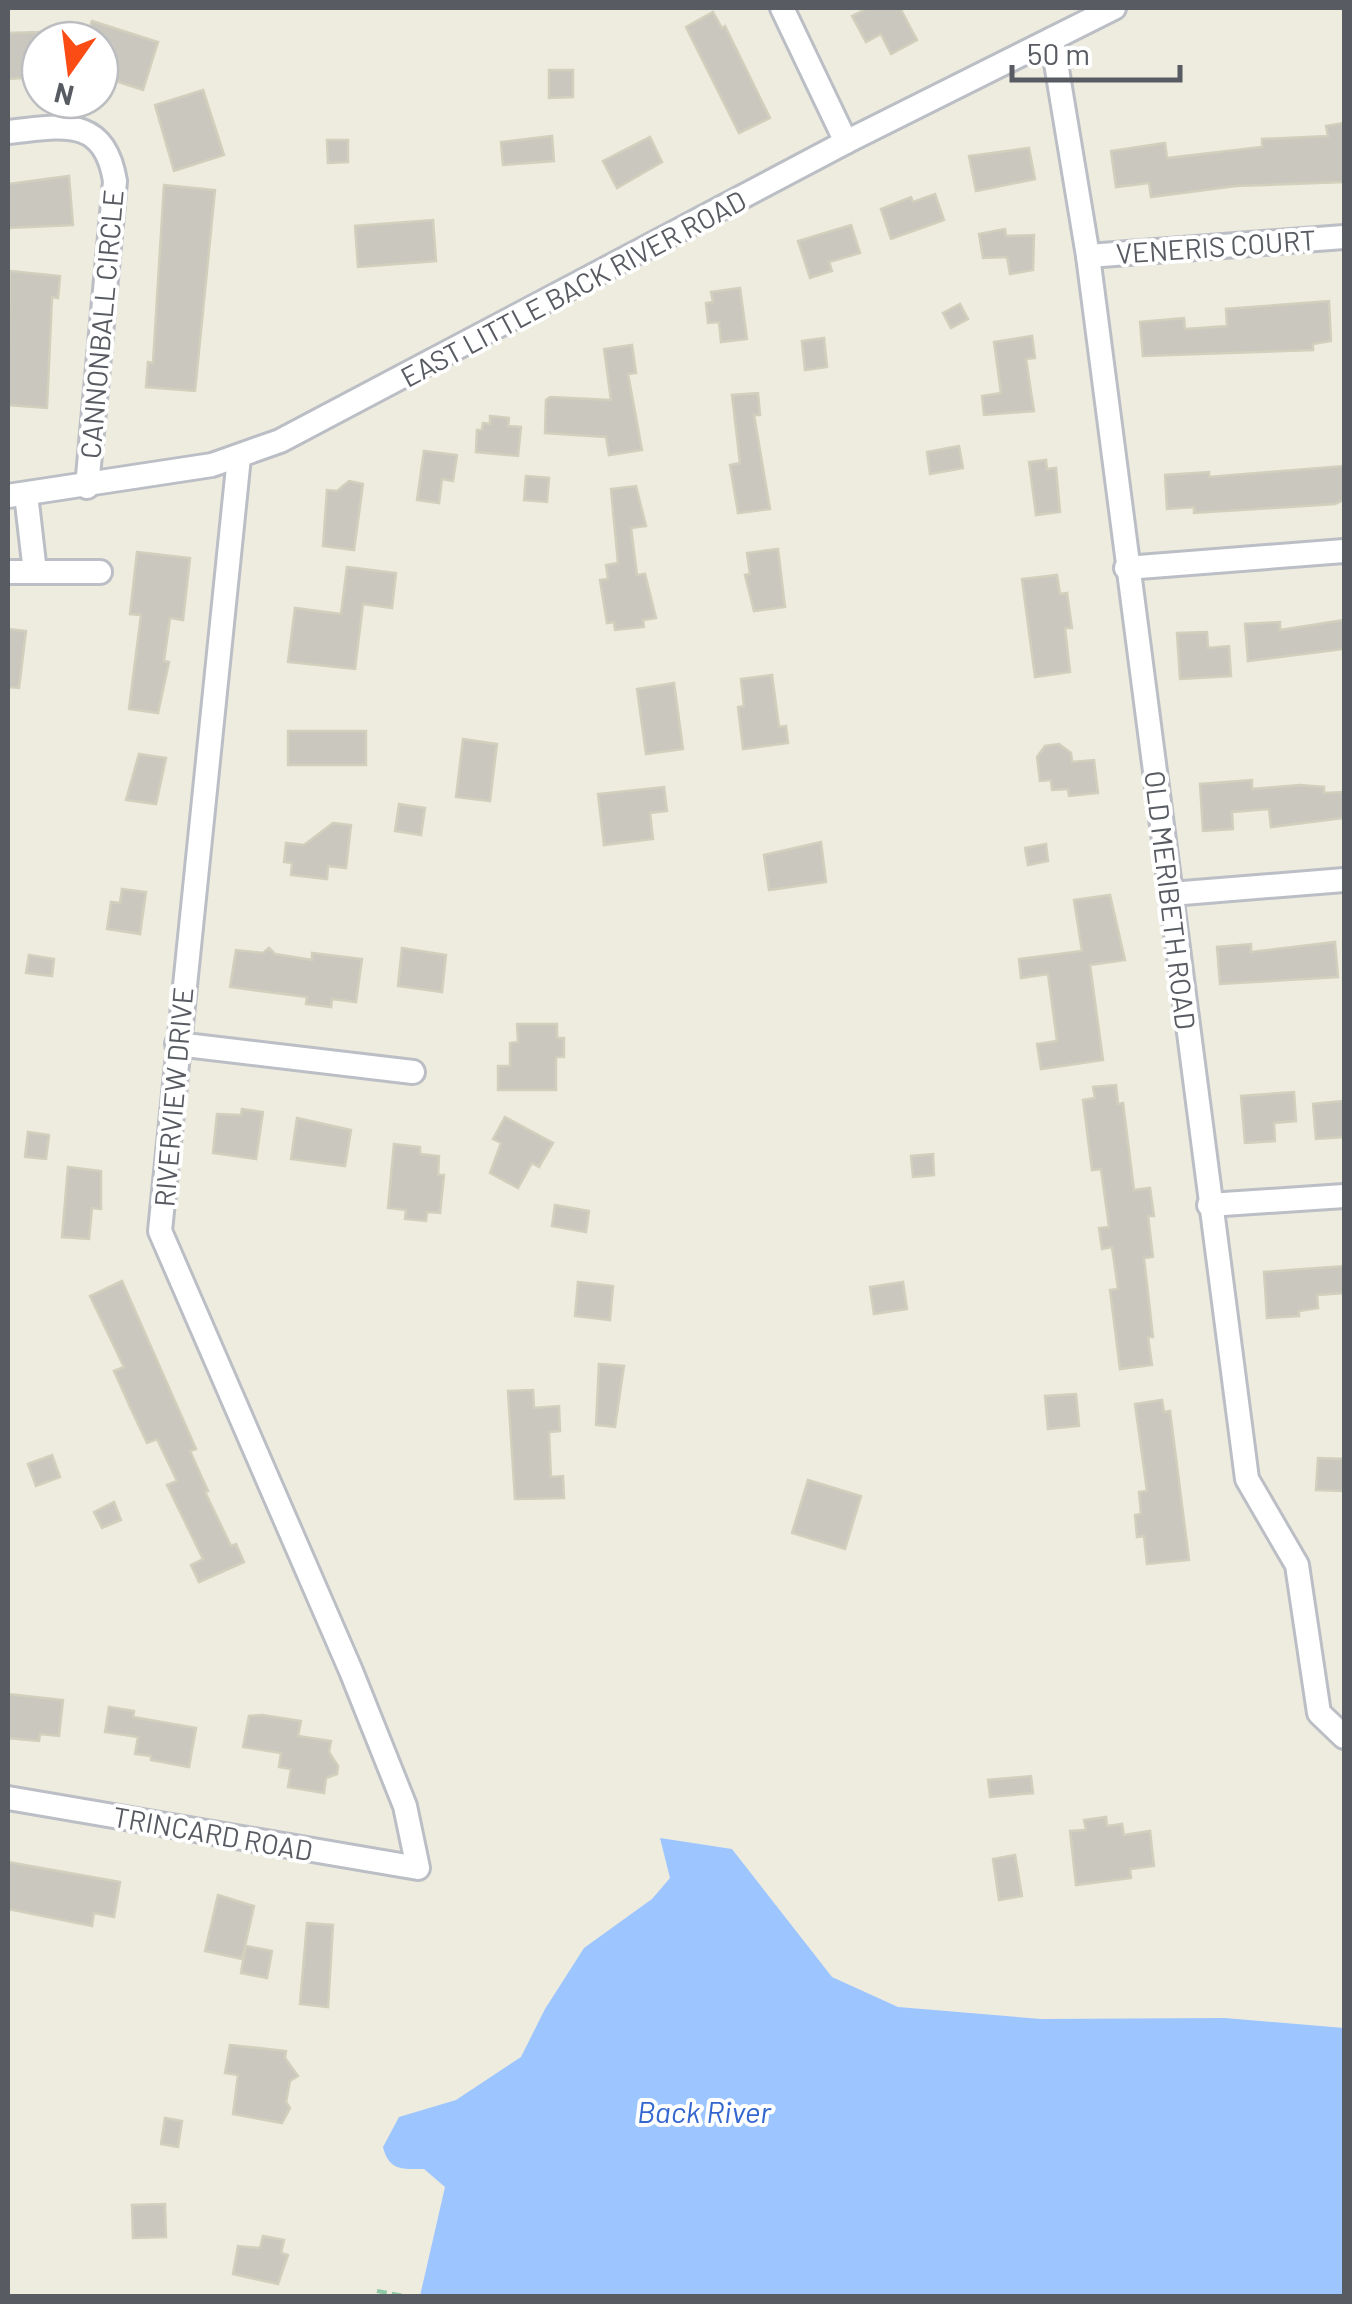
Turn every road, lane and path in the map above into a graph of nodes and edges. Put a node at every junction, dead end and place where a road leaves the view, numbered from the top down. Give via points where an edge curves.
1 (782, 8) edge
2 (1114, 8) edge
3 (1052, 39) junction
4 (8, 132) edge
5 (846, 142) junction
6 (1344, 237) edge
7 (1088, 256) junction
8 (239, 457) junction
9 (87, 486) junction
10 (17, 495) edge
11 (1344, 551) edge
12 (1126, 568) junction
13 (8, 572) edge
14 (34, 572) junction
15 (100, 572) dead end
16 (1344, 880) edge
17 (1172, 894) junction
18 (176, 1044) junction
19 (413, 1072) dead end
20 (1344, 1196) edge
21 (1208, 1205) junction
22 (1344, 1737) edge
23 (8, 1798) edge
24 (418, 1868) joint
25 (377, 2291) dead end
26 (404, 2296) edge

1 - 5 street
2 - 3 street, EAST LITTLE BACK RIVER ROAD
3 - 5 street, EAST LITTLE BACK RIVER ROAD
3 - 7 street, OLD MERIBETH ROAD
4 - 9 street, CANNONBALL CIRCLE via 82,130 106,148 112,163
5 - 8 street, EAST LITTLE BACK RIVER ROAD via 478,340
6 - 7 street, VENERIS COURT
7 - 12 street, OLD MERIBETH ROAD
8 - 9 street, EAST LITTLE BACK RIVER ROAD
8 - 18 street, RIVERVIEW DRIVE
9 - 10 street, EAST LITTLE BACK RIVER ROAD
10 - 14 street
11 - 12 street
12 - 17 street, OLD MERIBETH ROAD
13 - 14 street
14 - 15 street
16 - 17 street
17 - 21 street, OLD MERIBETH ROAD
18 - 19 street
18 - 24 street, RIVERVIEW DRIVE via 160,1232 351,1670 406,1806
20 - 21 street
21 - 22 street, OLD MERIBETH ROAD via 1248,1479 1297,1565 1319,1713
23 - 24 street, TRINCARD ROAD
25 - 26 path

